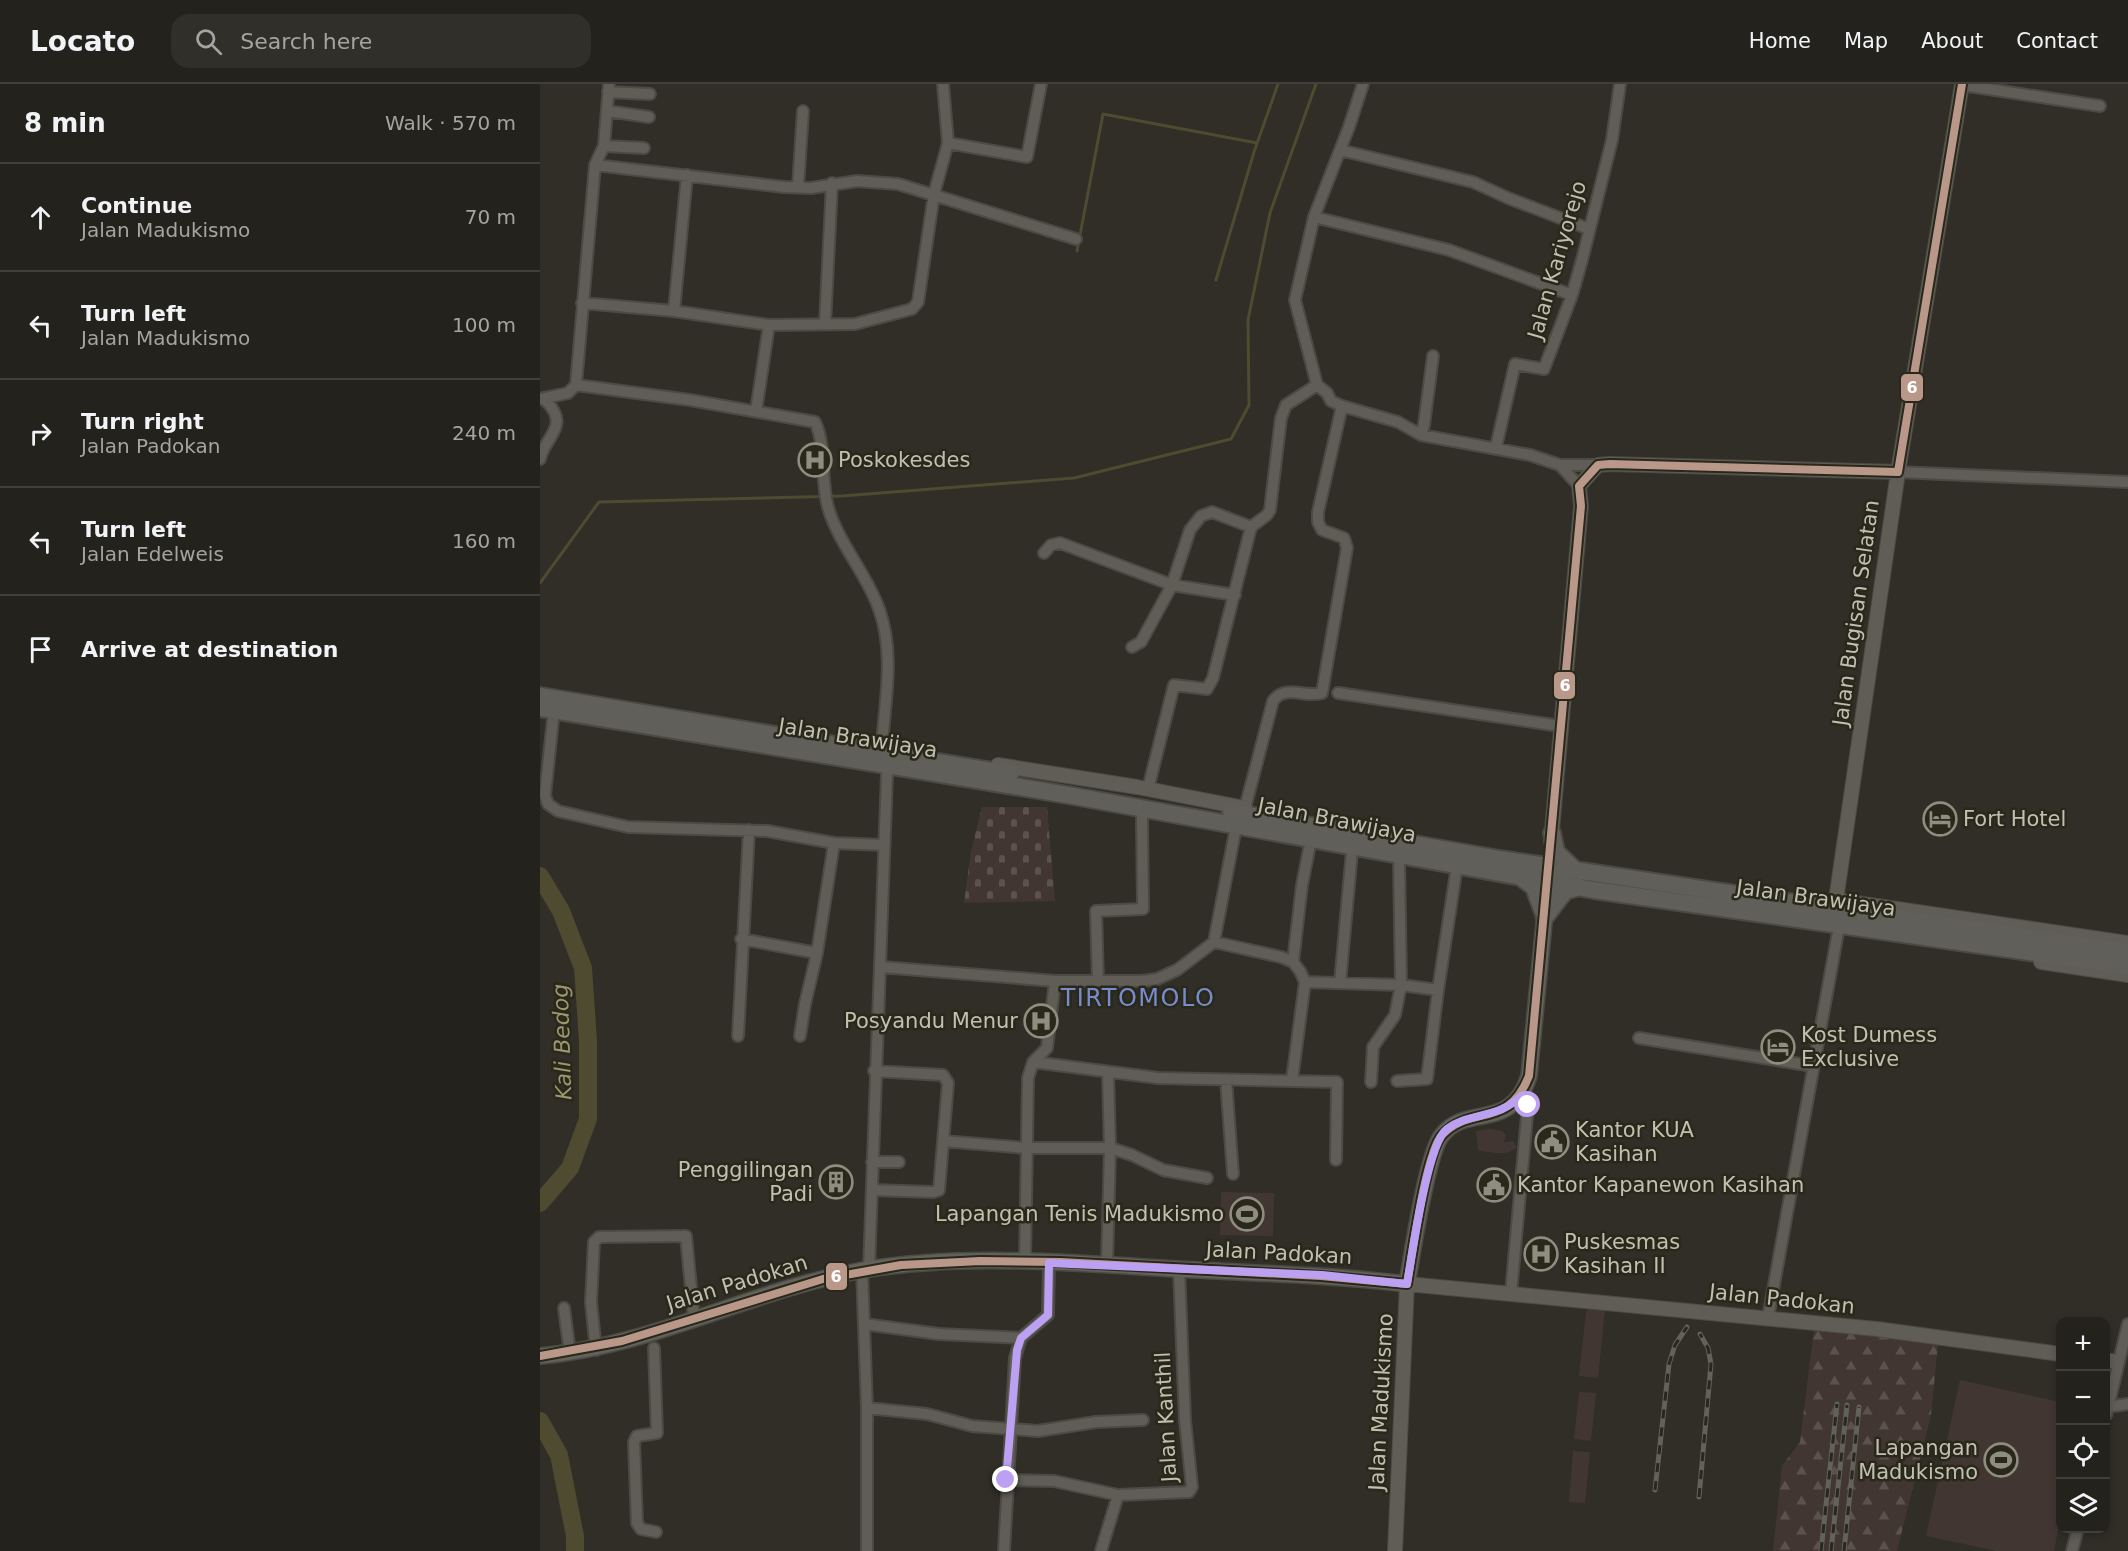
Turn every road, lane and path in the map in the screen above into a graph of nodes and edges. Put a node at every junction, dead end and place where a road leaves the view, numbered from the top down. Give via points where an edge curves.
1 (943, 84) edge
2 (1041, 84) edge
3 (1363, 84) edge
4 (1620, 84) edge
5 (1962, 84) edge
6 (611, 89) edge
7 (651, 94) dead end
8 (2100, 106) dead end
9 (610, 111) junction
10 (803, 111) dead end
11 (649, 117) dead end
12 (948, 143) junction
13 (603, 146) junction
14 (645, 148) dead end
15 (1340, 150) junction
16 (595, 165) junction
17 (687, 175) junction
18 (832, 183) junction
19 (798, 187) junction
20 (934, 194) junction
21 (1314, 217) junction
22 (1589, 229) junction
23 (1076, 239) dead end
24 (1572, 295) junction
25 (582, 303) junction
26 (674, 310) junction
27 (825, 324) junction
28 (769, 325) junction
29 (1433, 356) dead end
30 (576, 385) junction
31 (1317, 385) junction
32 (542, 400) edge
33 (1342, 406) junction
34 (756, 411) junction
35 (1420, 435) junction
36 (1496, 447) junction
37 (540, 459) edge
38 (1560, 465) junction
39 (1598, 465) junction
40 (1898, 472) junction
41 (2128, 482) edge
42 (1579, 486) junction
43 (1251, 527) junction
44 (1044, 553) dead end
45 (1172, 585) junction
46 (1235, 595) junction
47 (1132, 647) dead end
48 (540, 688) edge
49 (1338, 693) dead end
50 (540, 696) edge
51 (547, 713) edge
52 (1560, 726) junction
53 (882, 745) junction
54 (857, 764) junction
55 (887, 774) junction
56 (1148, 789) junction
57 (1245, 808) junction
58 (1142, 817) junction
59 (1282, 821) junction
60 (749, 830) junction
61 (1235, 832) junction
62 (1552, 833) junction
63 (834, 843) junction
64 (1310, 844) junction
65 (884, 845) junction
66 (1352, 852) junction
67 (1399, 859) junction
68 (1421, 859) junction
69 (1457, 866) junction
70 (1521, 870) junction
71 (1575, 870) junction
72 (1549, 874) junction
73 (1580, 887) junction
74 (1695, 888) junction
75 (1836, 900) junction
76 (1795, 916) junction
77 (1545, 917) junction
78 (1838, 932) junction
79 (741, 939) junction
80 (1214, 942) junction
81 (2128, 943) edge
82 (2128, 952) edge
83 (818, 953) junction
84 (1293, 962) junction
85 (2128, 966) edge
86 (881, 967) junction
87 (2128, 975) edge
88 (1055, 981) junction
89 (1098, 981) junction
90 (1305, 982) junction
91 (1340, 983) junction
92 (1401, 985) junction
93 (1437, 990) junction
94 (738, 1036) dead end
95 (800, 1036) dead end
96 (1639, 1038) dead end
97 (1033, 1062) junction
98 (1813, 1066) junction
99 (874, 1071) junction
100 (1108, 1073) junction
101 (1226, 1080) junction
102 (1292, 1080) junction
103 (1397, 1081) dead end
104 (1371, 1082) dead end
105 (1521, 1096) junction
106 (944, 1141) junction
107 (1026, 1148) junction
108 (1110, 1148) junction
109 (1336, 1160) dead end
110 (873, 1162) junction
111 (899, 1162) dead end
112 (1233, 1174) dead end
113 (1207, 1178) dead end
114 (872, 1190) junction
115 (1025, 1262) junction
116 (1049, 1263) junction
117 (1107, 1265) junction
118 (1179, 1269) junction
119 (866, 1270) junction
120 (1407, 1284) junction
121 (1511, 1293) junction
122 (564, 1308) dead end
123 (1768, 1318) junction
124 (694, 1319) junction
125 (864, 1324) junction
126 (2128, 1324) edge
127 (1021, 1338) junction
128 (653, 1339) junction
129 (596, 1350) junction
130 (570, 1353) junction
131 (2056, 1353) edge
132 (540, 1356) edge
133 (2111, 1361) edge
134 (2128, 1404) edge
135 (867, 1407) junction
136 (2110, 1410) edge
137 (1143, 1420) dead end
138 (1010, 1429) junction
139 (1006, 1480) junction
140 (1119, 1495) junction
141 (656, 1532) dead end
142 (2077, 1533) edge
143 (867, 1551) edge
144 (1004, 1551) edge
145 (1101, 1551) edge
146 (1395, 1551) edge
147 (2072, 1551) edge

1 - 12 street
2 - 12 street via 1026,157
3 - 15 street
4 - 22 street, Jalan Kariyorejo via 1612,140
5 - 8 street
5 - 40 street, Jalan Bugisan Selatan
6 - 7 street
6 - 9 street
9 - 11 street
9 - 13 street
10 - 19 street
12 - 20 street
13 - 14 street
13 - 16 street
15 - 21 street
15 - 22 street via 1473,182
16 - 17 street
16 - 25 street
17 - 19 street
17 - 26 street
18 - 19 street
18 - 20 street via 887,183
18 - 27 street
20 - 23 street
20 - 27 street via 918,302 912,309 855,324
21 - 24 street via 1449,250
21 - 31 street via 1295,300
22 - 24 street, Jalan Kariyorejo
24 - 36 street, Jalan Kariyorejo via 1544,369 1515,364
25 - 26 street
25 - 30 street
26 - 28 street
27 - 28 street
28 - 34 street
29 - 35 street
30 - 32 street via 568,393
30 - 34 street
31 - 33 street via 1331,401
31 - 43 street via 1286,405 1270,510
32 - 37 street via 552,409 556,426
33 - 35 street via 1398,422
33 - 57 street via 1317,522 1322,530 1344,538 1347,548 1322,693 1286,691 1273,701
34 - 53 street via 815,422 820,433 828,508 879,609 889,652
35 - 36 street
36 - 38 street
38 - 39 street
38 - 42 street
39 - 40 street
39 - 42 street
40 - 41 street
40 - 75 street, Jalan Bugisan Selatan
42 - 52 street via 1581,506
43 - 45 street via 1212,512 1201,516 1190,530
43 - 46 street
44 - 45 street via 1051,545 1060,543
45 - 46 street
45 - 47 street via 1141,642
46 - 56 street via 1207,689 1174,685
48 - 53 street
49 - 52 street
50 - 59 highway, Jalan Brawijaya
51 - 54 highway
51 - 60 street via 545,795 548,804 558,811 628,827
52 - 62 street
53 - 56 street
54 - 55 highway
54 - 68 highway, Jalan Brawijaya via 1068,795
55 - 58 highway
55 - 65 street
56 - 57 street
57 - 59 street
58 - 61 highway
58 - 89 street via 1143,909 1096,911
59 - 70 highway, Jalan Brawijaya
60 - 63 street
60 - 79 street
61 - 64 highway
61 - 80 street
62 - 70 highway via 1546,848
62 - 71 highway via 1556,852
62 - 72 street
63 - 65 street
63 - 83 street
64 - 66 highway
64 - 84 street
65 - 86 street
66 - 67 highway
66 - 91 street
67 - 68 highway
67 - 92 street
68 - 69 highway, Jalan Brawijaya
69 - 70 highway, Jalan Brawijaya
69 - 93 street
70 - 72 highway, Jalan Brawijaya
70 - 77 highway via 1534,887
71 - 72 highway, Jalan Brawijaya
71 - 74 highway, Jalan Brawijaya
72 - 73 highway, Jalan Brawijaya
72 - 77 main road
73 - 76 highway, Jalan Brawijaya
73 - 77 highway via 1565,891
74 - 75 highway
74 - 82 highway, Jalan Brawijaya
75 - 81 street
76 - 78 street
76 - 85 highway, Jalan Brawijaya
77 - 105 main road via 1529,1076
78 - 87 street
78 - 98 street
79 - 83 street
79 - 94 street
80 - 84 street
80 - 89 street via 1177,970 1157,979
83 - 95 street
84 - 90 street
86 - 88 street
86 - 99 street
88 - 89 street
88 - 97 street via 1047,1048
90 - 91 street
90 - 102 street
91 - 92 street
92 - 93 street
92 - 104 street via 1395,1016 1373,1047
93 - 103 street via 1427,1079
96 - 98 street
97 - 100 street
97 - 107 street via 1028,1078
98 - 123 street
99 - 106 street via 944,1075
99 - 110 street
100 - 101 street
100 - 108 street
101 - 102 street
101 - 112 street
102 - 109 street via 1337,1082
105 - 120 main road, Jalan Madukismo via 1507,1108 1456,1124 1440,1137 1428,1174
105 - 121 street via 1528,1105
106 - 107 street
106 - 114 street via 937,1192
107 - 108 street
107 - 115 street
108 - 113 street via 1163,1170
108 - 117 street
110 - 111 street
110 - 114 street
114 - 119 street
115 - 116 main road, Jalan Padokan
115 - 119 main road, Jalan Padokan via 924,1264
116 - 117 main road, Jalan Padokan
116 - 127 street via 1048,1315
117 - 118 main road, Jalan Padokan
118 - 120 main road, Jalan Padokan via 1333,1275
118 - 140 street, Jalan Kanthil via 1192,1487 1186,1494
119 - 124 main road, Jalan Padokan via 822,1279
119 - 125 street
120 - 121 street, Jalan Padokan
120 - 146 street, Jalan Madukismo
121 - 123 street, Jalan Padokan
122 - 130 street
123 - 131 street, Jalan Padokan
124 - 128 main road, Jalan Padokan
124 - 129 street via 686,1236 599,1238 593,1249 591,1302
125 - 127 street via 939,1334
125 - 135 street
126 - 133 street
127 - 138 street via 1015,1358
128 - 129 main road, Jalan Padokan
128 - 141 street via 657,1433 637,1436 634,1442 637,1523 641,1529
129 - 130 main road, Jalan Padokan
130 - 132 main road, Jalan Padokan
134 - 136 street
135 - 138 street
135 - 143 street
137 - 138 street via 1038,1431
138 - 139 street
139 - 140 street, Jalan Kanthil via 1054,1481
139 - 144 street
140 - 145 street
142 - 147 street

